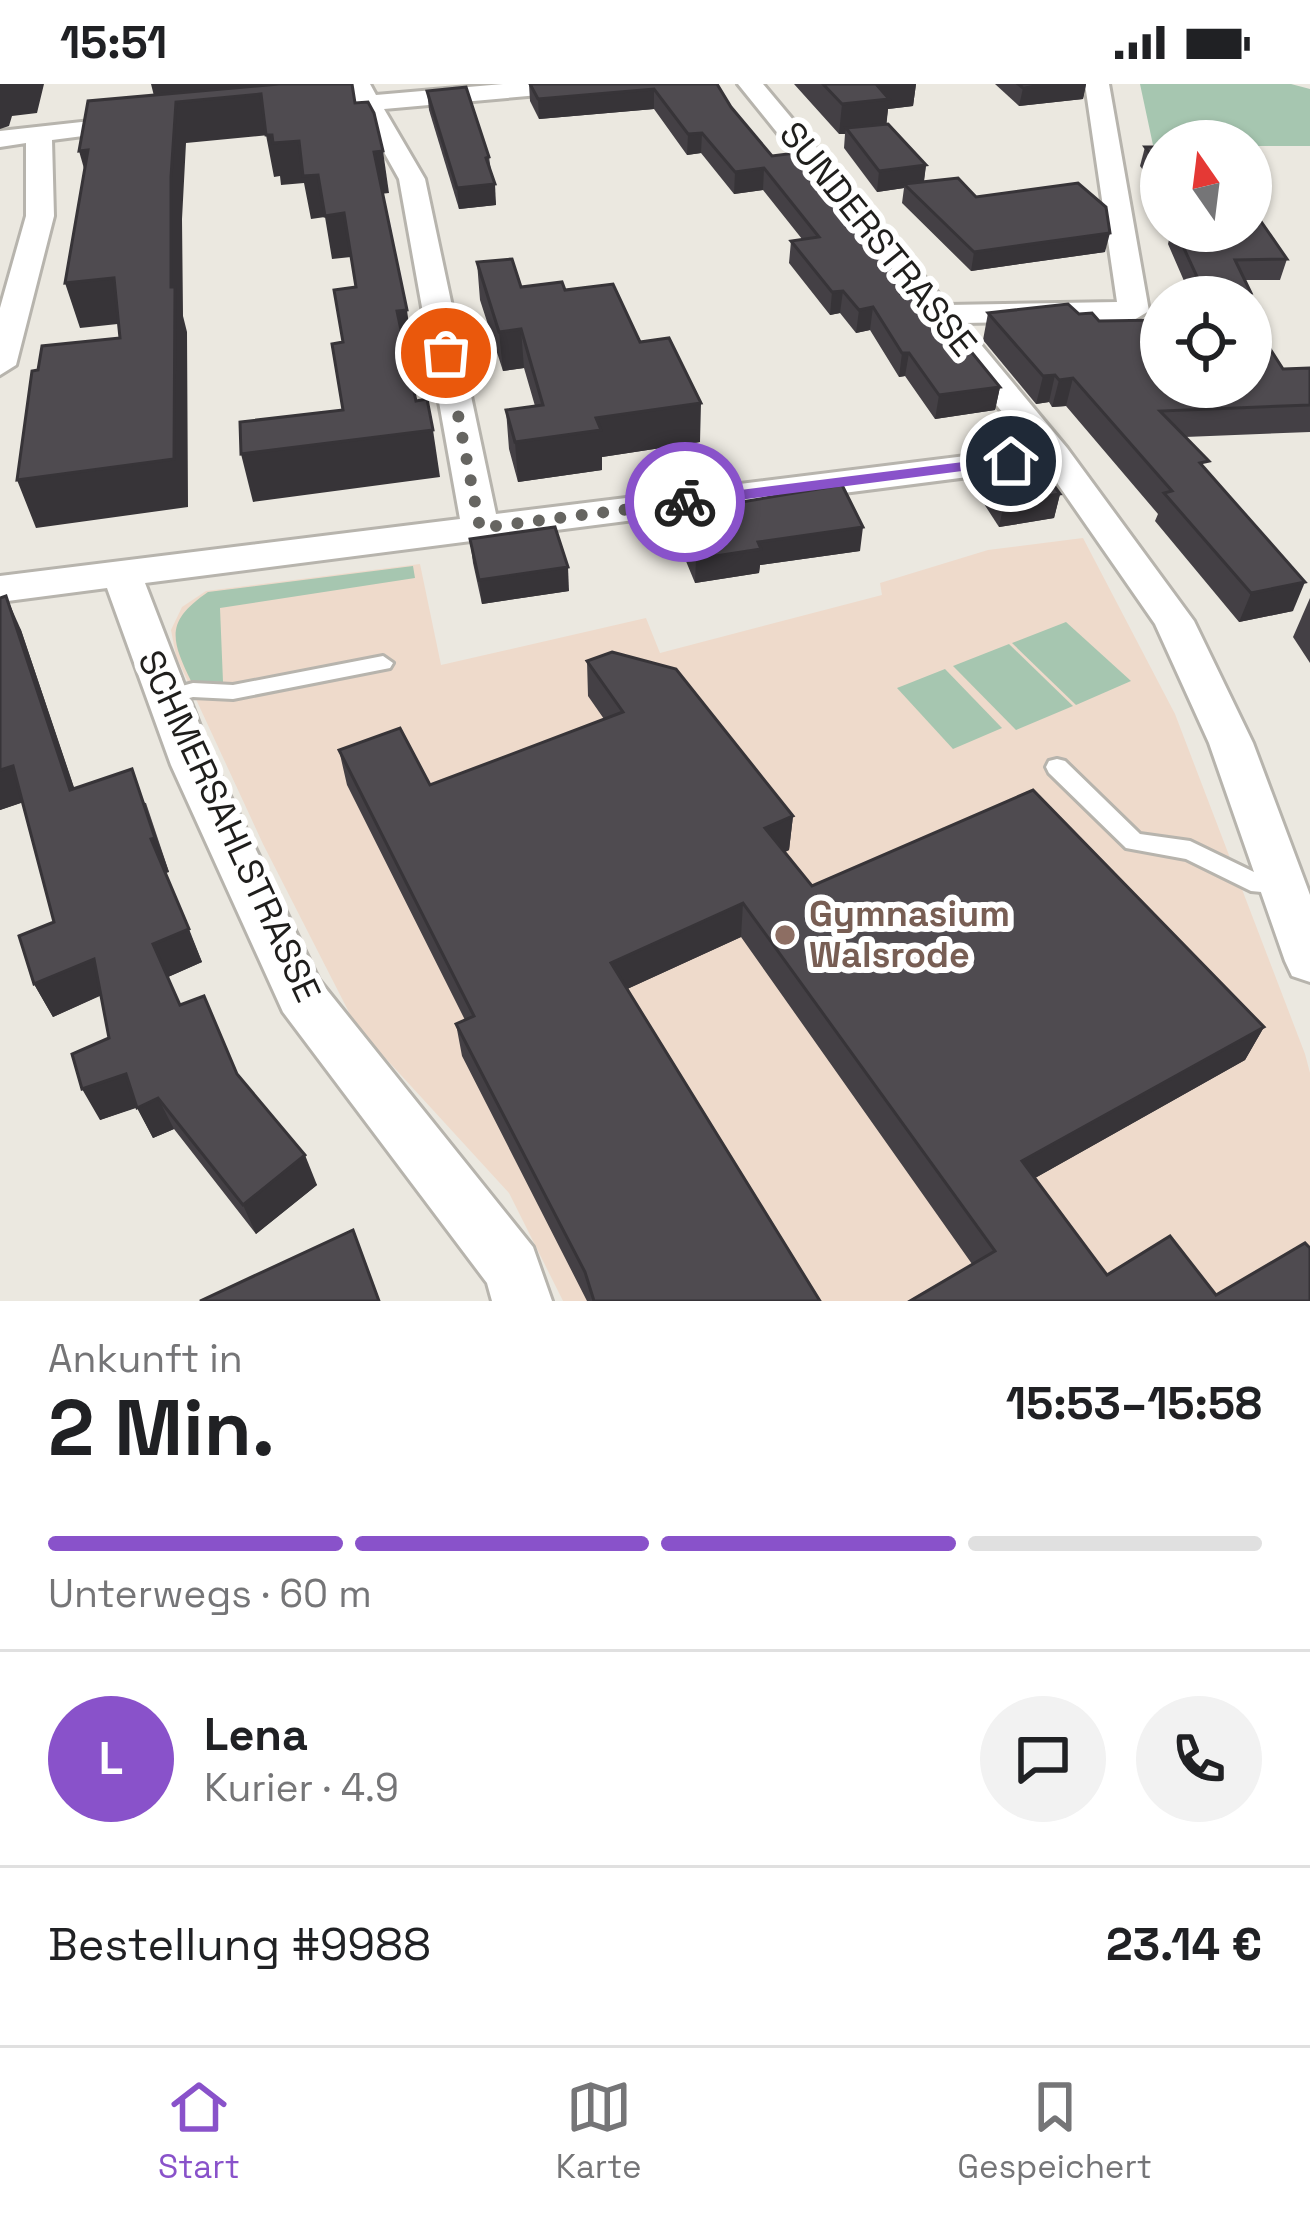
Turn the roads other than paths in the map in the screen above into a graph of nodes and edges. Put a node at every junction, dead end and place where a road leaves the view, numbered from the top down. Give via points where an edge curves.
1 (584, 84) edge
2 (750, 84) edge
3 (1097, 84) edge
4 (362, 93) edge
5 (274, 111) edge
6 (160, 121) edge
7 (39, 135) junction
8 (0, 139) edge
9 (941, 314) junction
10 (0, 365) edge
11 (1055, 455) junction
12 (480, 528) junction
13 (123, 573) junction
14 (0, 589) edge
15 (383, 663) dead end
16 (167, 697) junction
17 (1057, 767) dead end
18 (1284, 884) junction
19 (1310, 961) edge
20 (522, 1301) edge

1 - 4 street
2 - 9 street, SUNDERSTRASSE
3 - 9 street via 1134,311
4 - 5 street
4 - 12 street via 412,179
6 - 7 street
7 - 8 street
7 - 10 street via 40,216
9 - 11 street, SUNDERSTRASSE
11 - 12 street
11 - 18 street, SUNDERSTRASSE via 1174,621
12 - 13 street
13 - 14 street
13 - 16 street, SCHMERSAHLSTRASSE
15 - 16 lane
16 - 20 street, SCHMERSAHLSTRASSE via 301,996 512,1268
17 - 18 lane via 1134,842 1190,850 1251,881
18 - 19 street, SUNDERSTRASSE

